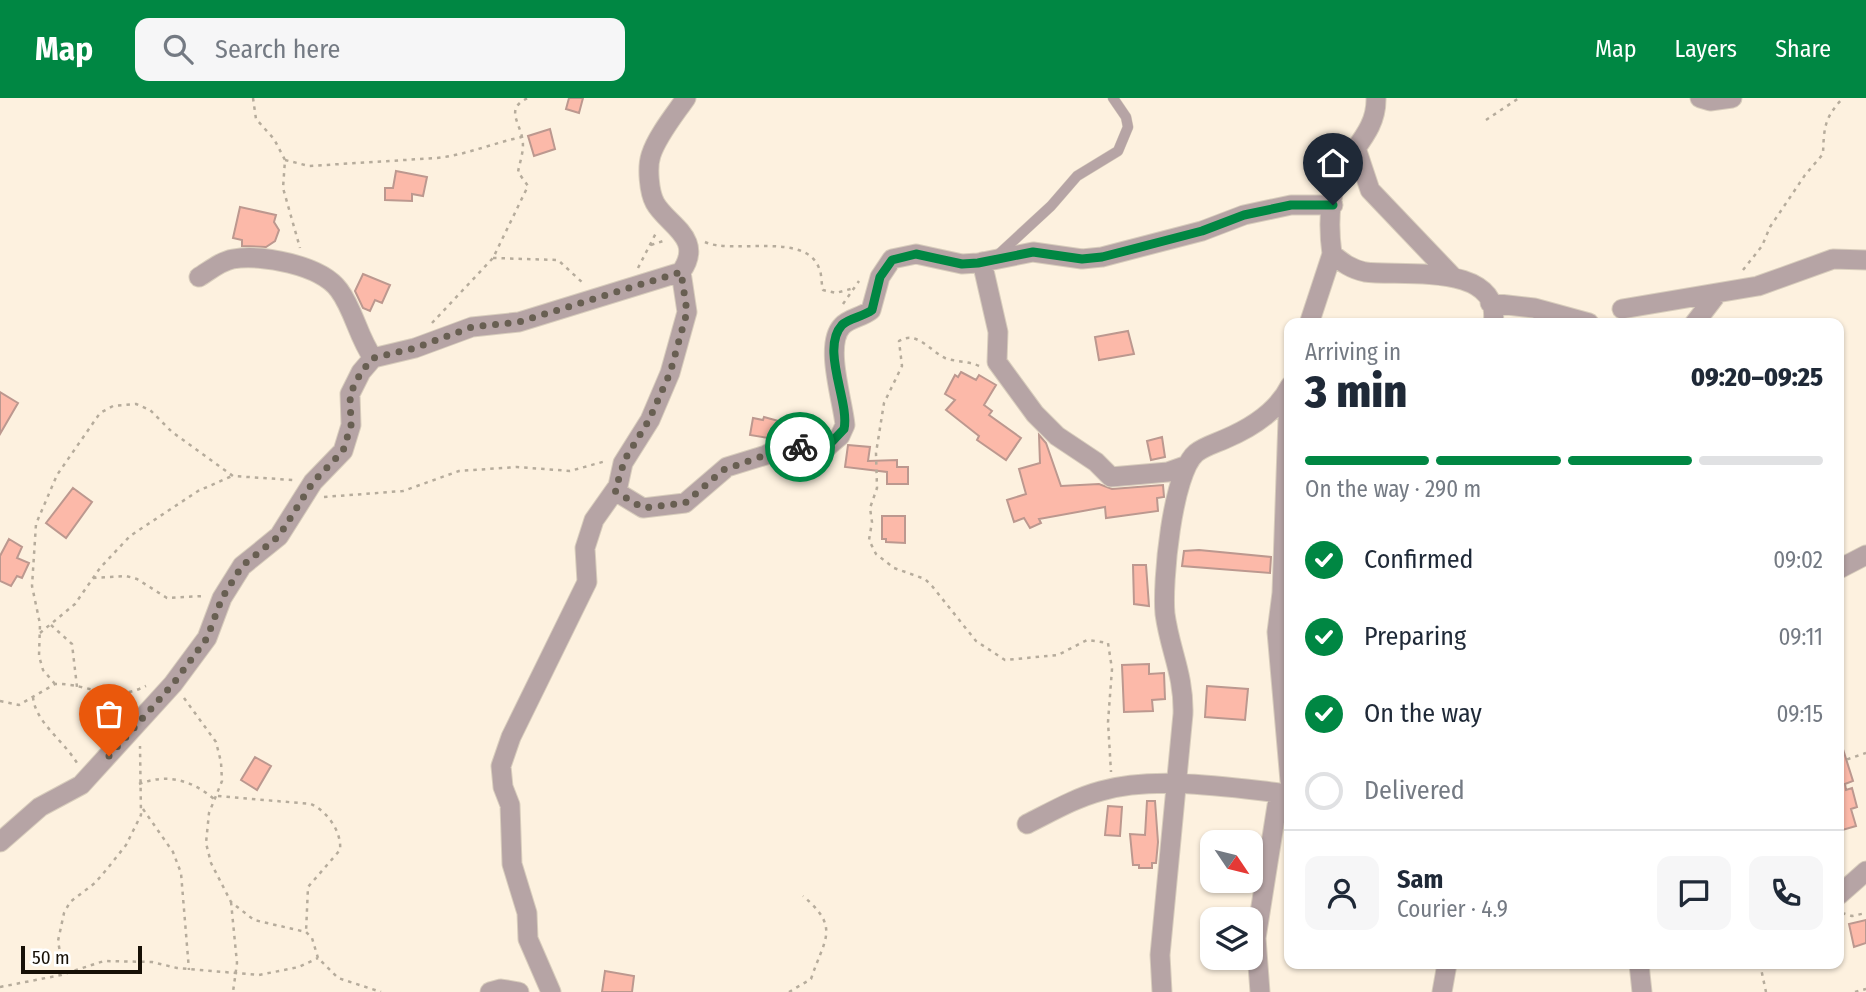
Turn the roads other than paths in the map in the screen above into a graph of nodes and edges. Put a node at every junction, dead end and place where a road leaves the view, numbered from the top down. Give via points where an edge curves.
1 (686, 98) edge
2 (1113, 98) edge
3 (1376, 98) edge
4 (1700, 98) edge
5 (1731, 98) edge
6 (1357, 151) junction
7 (1333, 205) junction
8 (1332, 254) junction
9 (989, 260) junction
10 (1866, 260) edge
11 (681, 272) junction
12 (1452, 276) junction
13 (199, 277) dead end
14 (1722, 293) junction
15 (1490, 303) junction
16 (1622, 309) dead end
17 (1311, 318) edge
18 (1492, 318) edge
19 (1570, 318) edge
20 (1699, 318) edge
21 (373, 358) junction
22 (1284, 393) edge
23 (1185, 466) junction
24 (1284, 488) edge
25 (615, 491) junction
26 (1866, 555) edge
27 (1844, 566) edge
28 (1284, 750) edge
29 (1177, 785) junction
30 (1284, 789) edge
31 (1284, 799) edge
32 (1027, 824) dead end
33 (0, 842) edge
34 (1866, 871) edge
35 (1844, 891) edge
36 (1446, 969) edge
37 (1640, 969) edge
38 (490, 992) edge
39 (519, 992) edge
40 (551, 992) edge
41 (1162, 992) edge
42 (1259, 992) edge
43 (1442, 992) edge
44 (1642, 992) edge

1 - 11 street via 651,155 652,195 660,210 683,232 687,258
2 - 9 lane via 1128,127 1118,151 1077,176 1051,206
3 - 6 street via 1373,120
4 - 5 street
6 - 7 street via 1336,183
6 - 12 street via 1370,190
7 - 8 street
7 - 9 street via 1291,205 1244,215 1102,257 1033,252
8 - 12 street via 1347,267 1365,272
8 - 17 street
9 - 23 street via 997,362 1035,414 1111,477
9 - 25 street via 962,264 916,254 890,262 880,277 872,310 843,324 836,335 836,376 845,425 826,448 785,444 727,467 685,503 643,508
10 - 14 street via 1833,259 1780,279
11 - 21 street via 519,322 472,327
11 - 25 street via 687,312 670,373
12 - 15 street via 1468,281
13 - 21 street via 232,259 285,261 307,268 338,288
14 - 16 street
14 - 20 street
15 - 18 street
15 - 19 street
21 - 33 street via 350,394 351,425 340,456 313,482 279,536 242,566 222,598 207,638 177,678 80,785 40,807
22 - 23 street via 1260,421 1196,452
23 - 29 street via 1168,548 1164,600 1183,691
24 - 28 street via 1278,632
25 - 40 street via 594,520 585,548 587,582 501,766 510,805 512,864 527,913 528,939
26 - 27 street
29 - 30 street
29 - 32 street via 1112,789 1076,800
29 - 41 street via 1160,955
31 - 42 street via 1256,938
34 - 35 street
36 - 43 street
37 - 44 street
38 - 39 street

